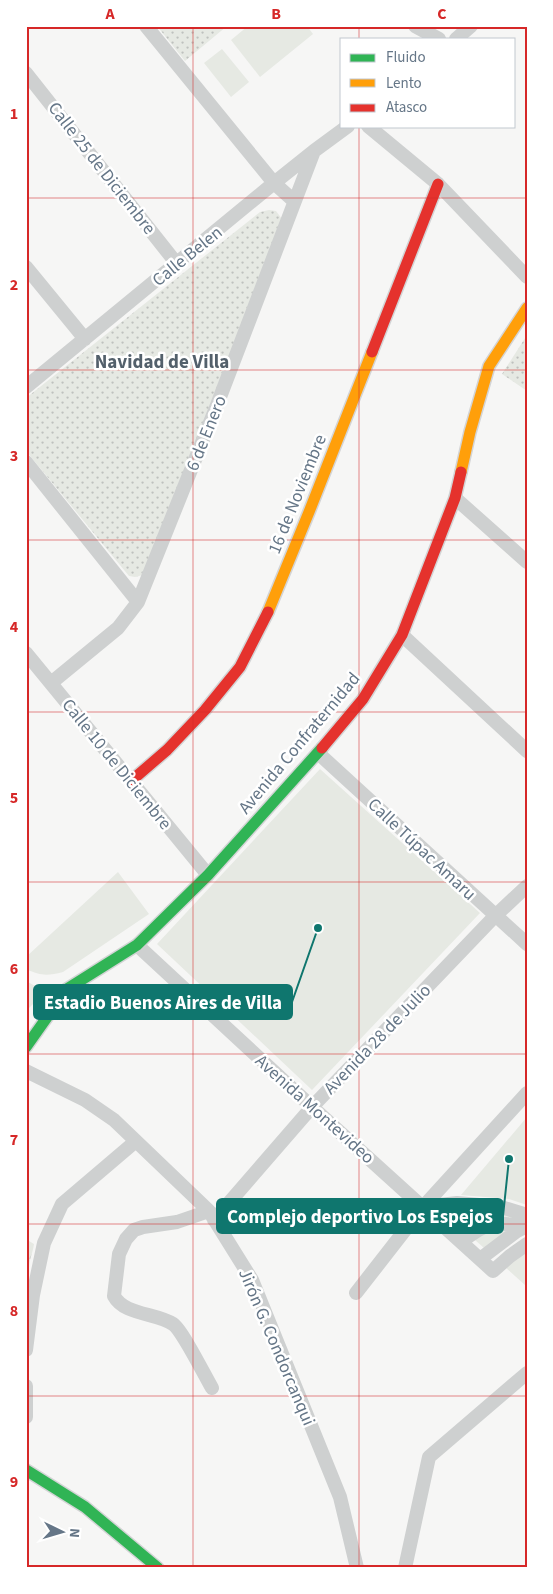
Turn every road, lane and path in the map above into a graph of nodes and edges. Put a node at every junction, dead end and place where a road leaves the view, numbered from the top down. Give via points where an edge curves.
1 (146, 26) edge
2 (415, 26) edge
3 (471, 26) edge
4 (437, 38) edge
5 (457, 38) edge
6 (26, 73) edge
7 (345, 128) edge
8 (370, 128) edge
9 (314, 151) junction
10 (274, 183) junction
11 (438, 184) junction
12 (294, 202) junction
13 (177, 264) junction
14 (26, 267) edge
15 (527, 277) edge
16 (527, 308) edge
17 (85, 340) junction
18 (26, 387) edge
19 (26, 462) edge
20 (454, 498) junction
21 (527, 562) edge
22 (138, 602) junction
23 (402, 635) junction
24 (26, 653) edge
25 (51, 683) junction
26 (527, 751) edge
27 (318, 753) junction
28 (131, 781) junction
29 (208, 875) junction
30 (527, 886) edge
31 (495, 916) junction
32 (527, 944) edge
33 (137, 945) junction
34 (26, 1047) edge
35 (26, 1071) edge
36 (527, 1093) edge
37 (312, 1107) junction
38 (136, 1141) junction
39 (423, 1207) junction
40 (212, 1216) junction
41 (526, 1223) edge
42 (461, 1242) junction
43 (527, 1244) edge
44 (480, 1259) junction
45 (356, 1293) dead end
46 (26, 1350) edge
47 (527, 1373) edge
48 (26, 1386) edge
49 (212, 1388) dead end
50 (26, 1418) edge
51 (26, 1470) edge
52 (154, 1566) edge
53 (358, 1568) edge
54 (405, 1568) edge

1 - 10 street
2 - 4 street
3 - 5 street
6 - 13 street, Calle 25 de Diciembre
7 - 9 street, Calle Belen
8 - 11 street
9 - 10 street, Calle Belen
9 - 12 street, 6 de Enero
10 - 12 street
10 - 13 street, Calle Belen
11 - 15 street
11 - 28 street, 16 de Noviembre via 306,521 270,607 240,667 167,750
12 - 22 street, 6 de Enero
13 - 17 street, Calle Belen
14 - 17 street
16 - 20 street, Avenida Confraternidad via 489,366
17 - 18 street, Calle Belen
19 - 22 street
20 - 21 street
20 - 23 street, Avenida Confraternidad
22 - 25 street, 6 de Enero via 118,628
23 - 26 street
23 - 27 street, Avenida Confraternidad via 364,699
24 - 25 street, Calle 10 de Diciembre
25 - 28 street, Calle 10 de Diciembre
27 - 29 street, Avenida Confraternidad
27 - 31 street, Calle Túpac Amaru
28 - 29 street, Calle 10 de Diciembre
29 - 33 street, Avenida Confraternidad
30 - 31 street, Avenida 28 de Julio
31 - 32 street, Calle Túpac Amaru
31 - 37 street, Avenida 28 de Julio
33 - 34 street, Avenida Confraternidad via 67,989
33 - 37 street, Avenida Montevideo
35 - 38 street, Jirón G. Condorcanqui via 85,1100 114,1120
36 - 39 street
37 - 39 street, Avenida Montevideo
37 - 40 street, Avenida 28 de Julio
38 - 40 street, Jirón G. Condorcanqui
38 - 46 street via 62,1204 44,1243 32,1295
39 - 41 street via 457,1203 501,1206
39 - 42 street, Avenida Montevideo
39 - 45 street
40 - 49 street via 134,1230 120,1254 114,1296 125,1307 174,1324
40 - 53 street, Jirón G. Condorcanqui via 252,1280 340,1497
41 - 42 street via 491,1224
41 - 44 street
42 - 44 street, Avenida Montevideo
43 - 44 street, Avenida Montevideo via 493,1271
47 - 54 street via 429,1457
48 - 50 street
51 - 52 street via 85,1507

